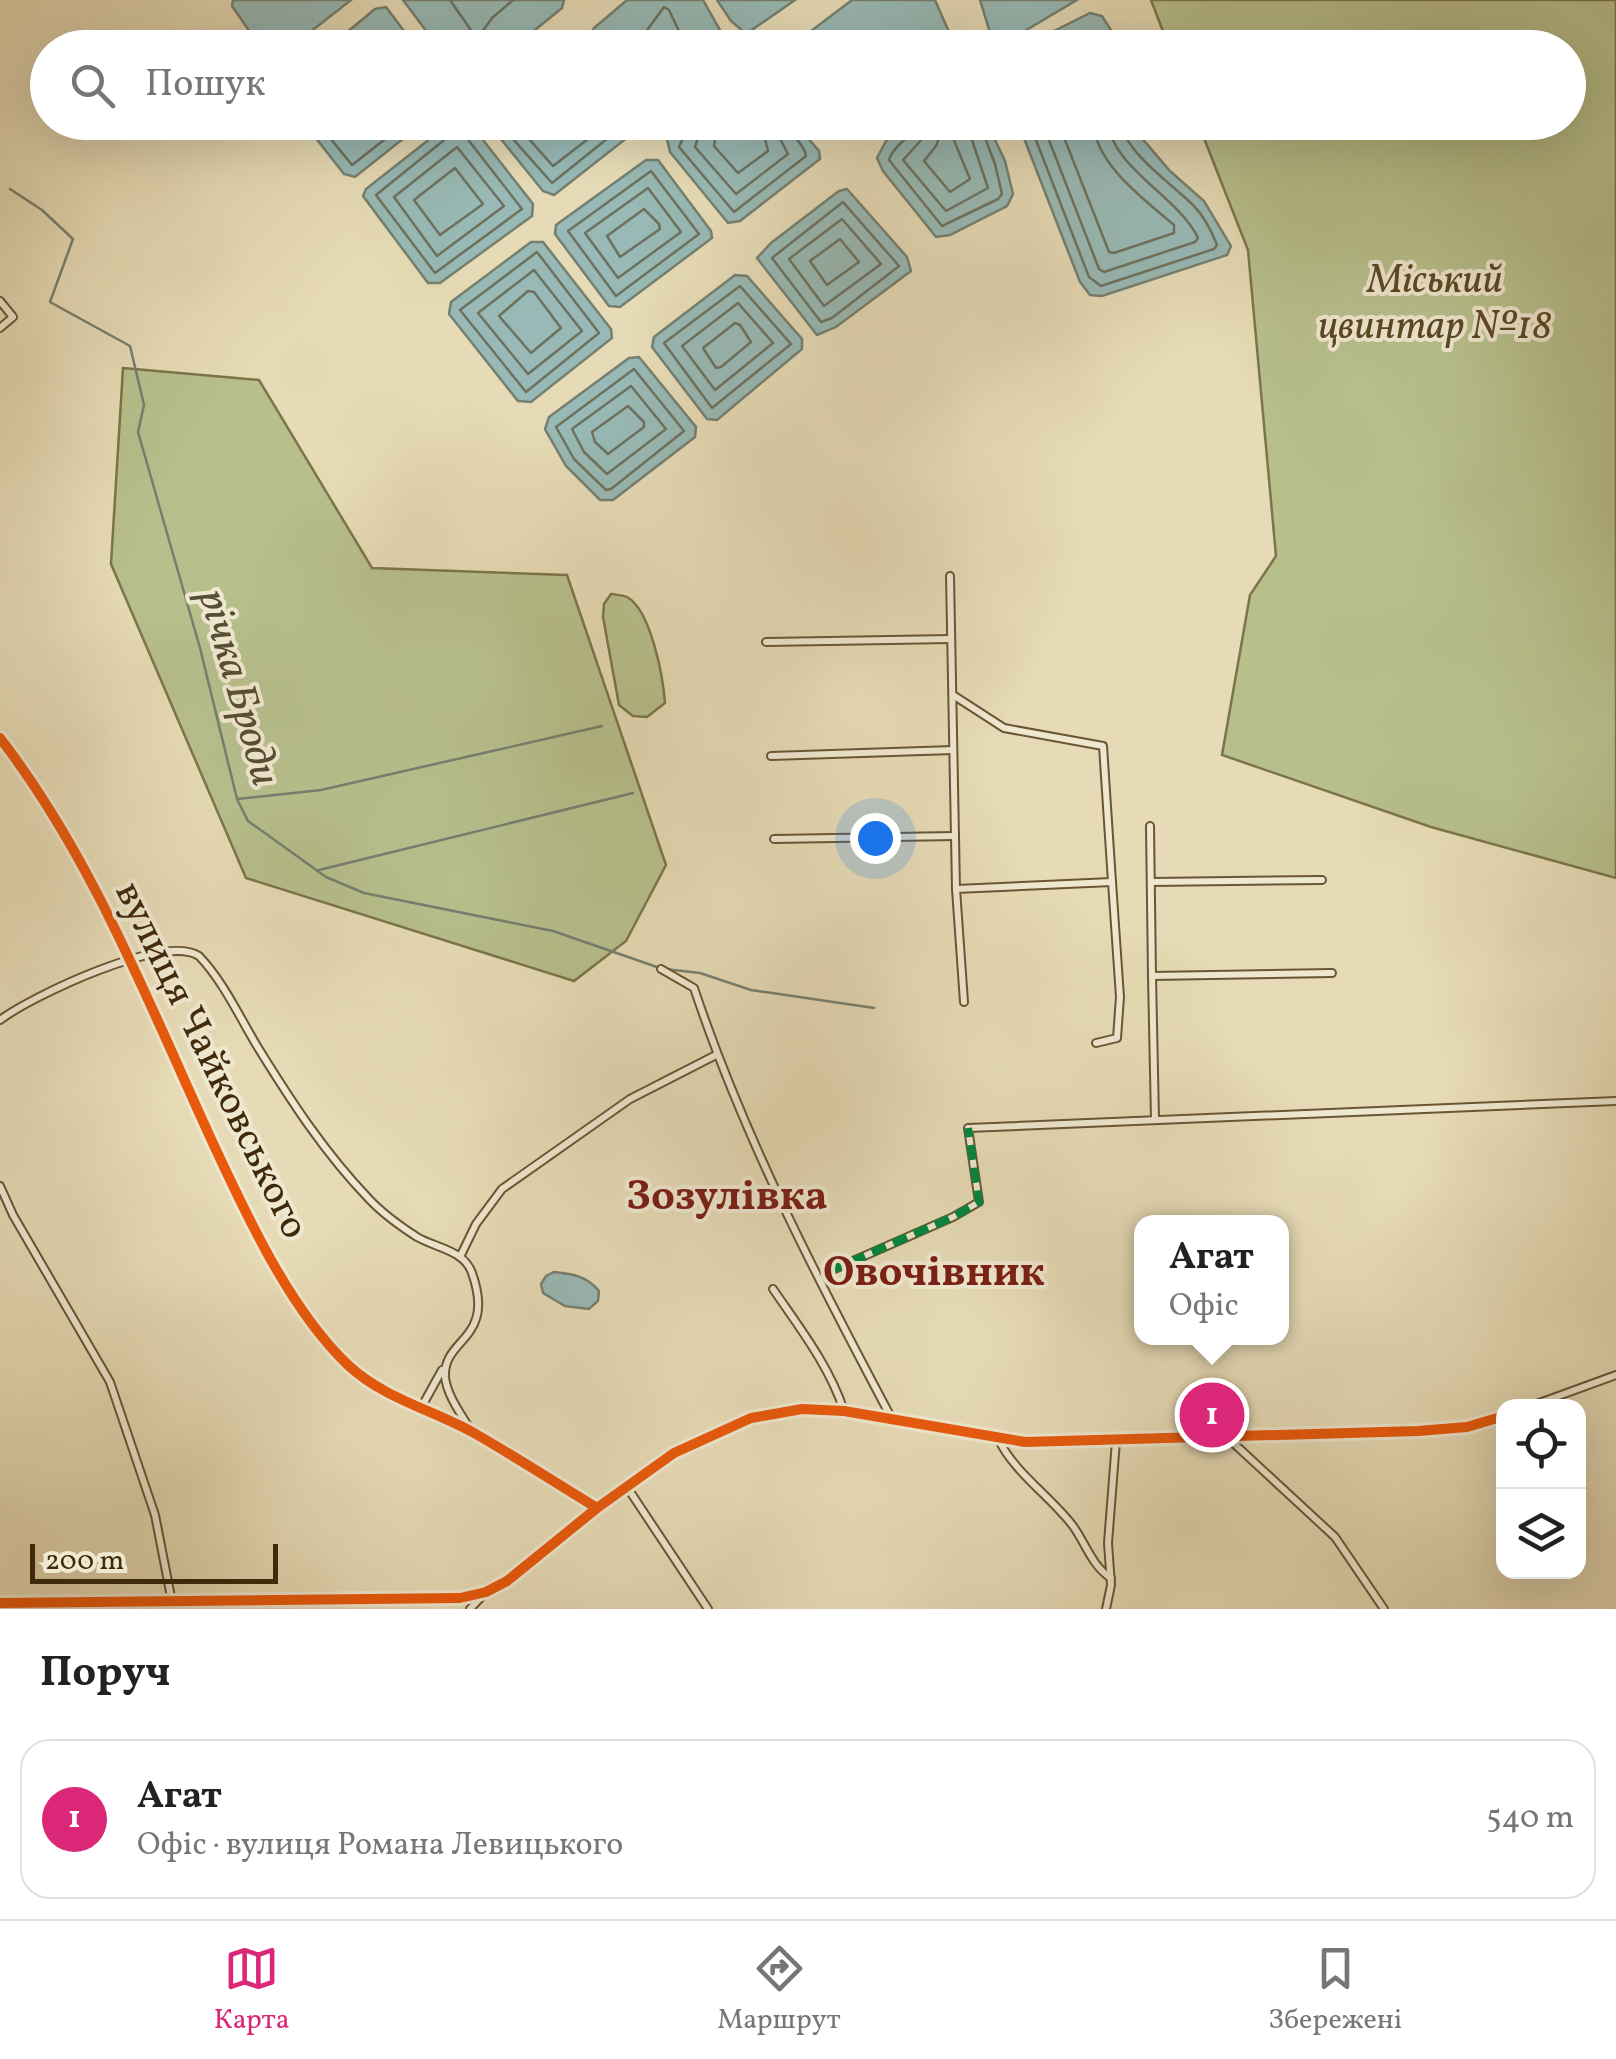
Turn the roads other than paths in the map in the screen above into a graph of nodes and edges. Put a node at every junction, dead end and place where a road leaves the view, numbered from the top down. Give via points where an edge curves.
1 (0, 301) edge
2 (0, 328) edge
3 (950, 576) dead end
4 (951, 639) junction
5 (766, 642) dead end
6 (952, 694) junction
7 (0, 738) edge
8 (953, 750) junction
9 (771, 756) dead end
10 (1150, 826) dead end
11 (955, 836) junction
12 (774, 839) dead end
13 (1322, 880) dead end
14 (1112, 882) junction
15 (1151, 882) junction
16 (956, 889) junction
17 (131, 961) junction
18 (661, 968) dead end
19 (1332, 973) dead end
20 (1152, 976) junction
21 (964, 1002) dead end
22 (0, 1020) edge
23 (1096, 1043) dead end
24 (716, 1055) junction
25 (1616, 1101) edge
26 (1155, 1119) junction
27 (0, 1186) edge
28 (460, 1257) junction
29 (830, 1271) dead end
30 (773, 1289) dead end
31 (449, 1358) junction
32 (1616, 1375) edge
33 (1549, 1399) edge
34 (421, 1408) junction
35 (844, 1411) junction
36 (1496, 1418) edge
37 (893, 1420) junction
38 (472, 1432) junction
39 (1228, 1438) junction
40 (999, 1440) junction
41 (1116, 1441) junction
42 (627, 1487) junction
43 (597, 1508) junction
44 (1110, 1578) junction
45 (486, 1592) junction
46 (314, 1601) junction
47 (172, 1602) junction
48 (279, 1602) junction
49 (0, 1603) edge
50 (408, 1605) edge
51 (186, 1606) edge
52 (273, 1609) edge
53 (326, 1609) edge
54 (470, 1609) edge
55 (708, 1609) edge
56 (1106, 1609) edge
57 (1384, 1609) edge

1 - 2 street via 13,317
3 - 4 street
4 - 5 street
4 - 6 street
6 - 8 street
6 - 14 street via 1004,728 1103,746
7 - 17 street, вулиця Чайковського via 52,813
8 - 9 street
8 - 11 street
10 - 15 street
11 - 12 street
11 - 16 street
13 - 15 street
14 - 16 street
14 - 23 street via 1117,1038
15 - 20 street
16 - 21 street
17 - 22 street via 68,982
17 - 28 street via 176,950 199,956 334,1162 400,1225
17 - 34 street, вулиця Чайковського via 238,1200 278,1269 350,1367
18 - 24 street via 694,988
19 - 20 street
20 - 26 street
24 - 28 street via 630,1100 502,1188
24 - 37 street
25 - 26 street
26 - 29 street via 968,1128 979,1202
27 - 47 street via 110,1382 156,1515
28 - 31 street via 473,1275 479,1310
30 - 35 street
31 - 34 street
31 - 38 street via 449,1392
32 - 33 street
34 - 38 street, вулиця Чайковського
35 - 37 street
35 - 42 street via 802,1409 751,1418 674,1453
36 - 39 street via 1418,1431
37 - 40 street
38 - 43 street, вулиця Чайковського
39 - 41 street
39 - 57 street via 1330,1532
40 - 41 street
40 - 44 street
41 - 44 street
42 - 43 street
42 - 55 street
43 - 45 street
44 - 56 street
45 - 50 street
45 - 54 street
46 - 48 street
46 - 50 street
46 - 53 street
47 - 49 street
47 - 51 street
48 - 51 street
48 - 52 street

